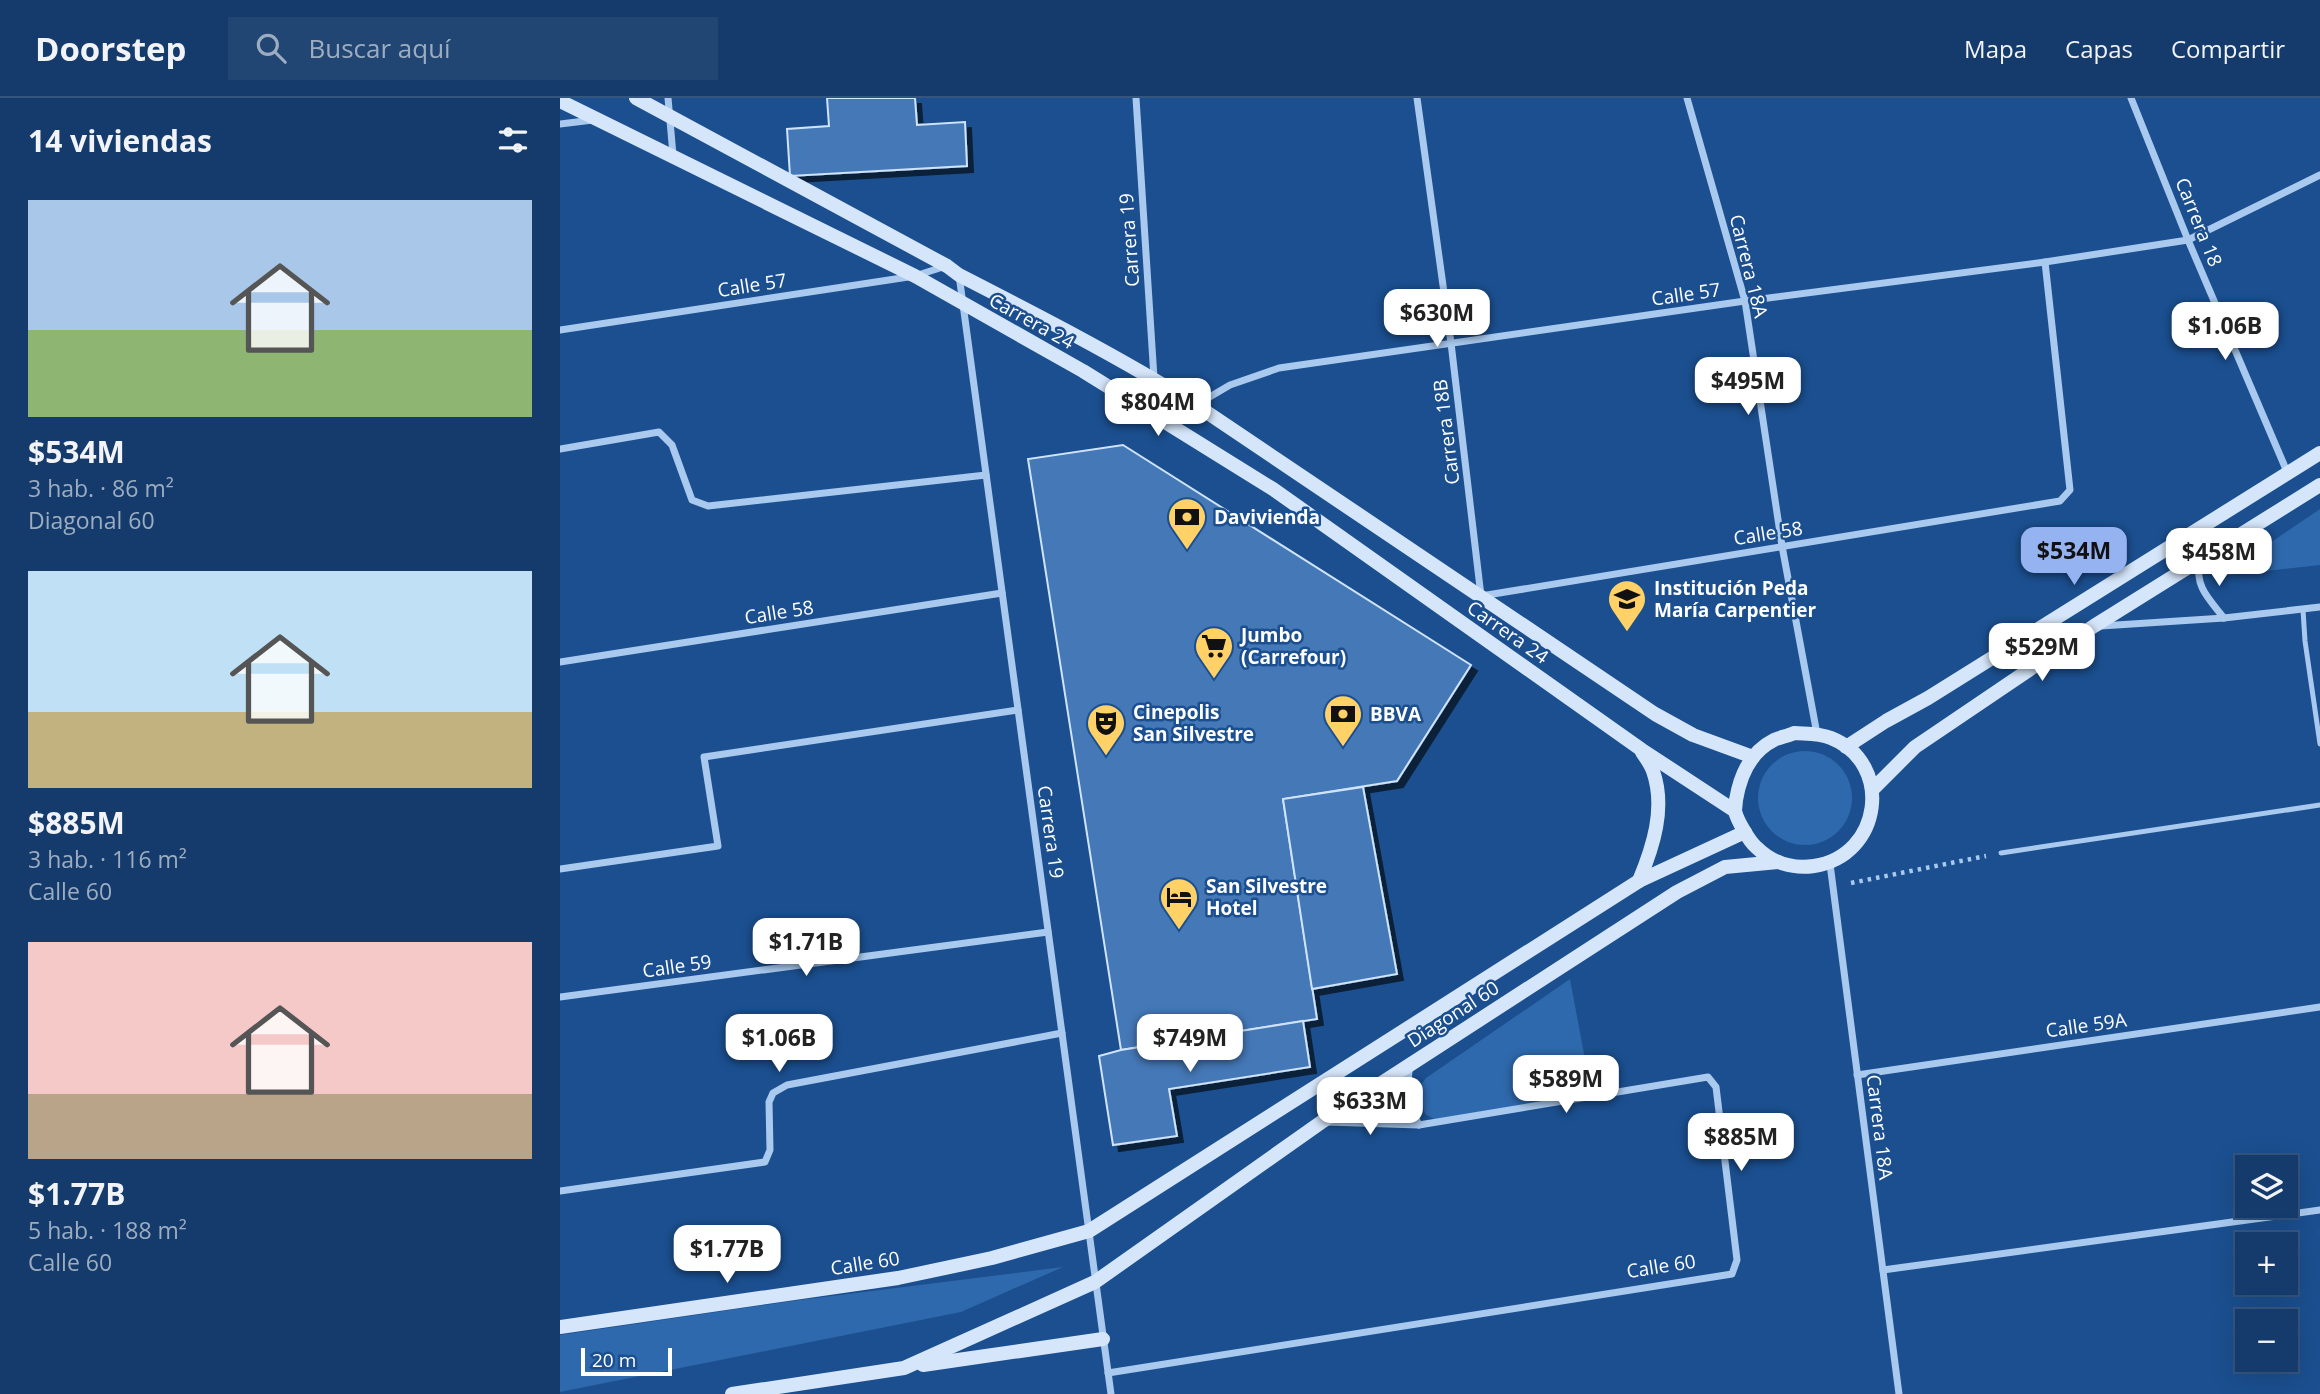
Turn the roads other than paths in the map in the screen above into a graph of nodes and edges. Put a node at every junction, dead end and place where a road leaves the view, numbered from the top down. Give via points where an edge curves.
1 (636, 98) edge
2 (668, 98) edge
3 (1136, 98) edge
4 (1417, 98) edge
5 (1687, 98) edge
6 (2132, 98) edge
7 (560, 101) edge
8 (669, 114) junction
9 (597, 119) junction
10 (560, 124) edge
11 (673, 155) junction
12 (2320, 175) edge
13 (2188, 240) junction
14 (2045, 262) junction
15 (947, 266) junction
16 (959, 275) junction
17 (915, 276) junction
18 (1745, 301) junction
19 (963, 304) junction
20 (560, 330) edge
21 (1451, 343) junction
22 (1154, 379) junction
23 (1196, 405) junction
24 (560, 449) edge
25 (2320, 453) edge
26 (2288, 474) junction
27 (986, 475) junction
28 (2320, 485) edge
29 (1782, 546) junction
30 (2200, 561) junction
31 (1002, 593) junction
32 (1481, 596) junction
33 (2320, 607) edge
34 (2303, 610) junction
35 (2224, 618) junction
36 (2094, 626) junction
37 (560, 662) edge
38 (1018, 710) junction
39 (1817, 734) junction
40 (2320, 744) edge
41 (1846, 747) junction
42 (1642, 750) junction
43 (1753, 757) junction
44 (1872, 790) junction
45 (2320, 805) edge
46 (1735, 811) junction
47 (1745, 832) junction
48 (2001, 853) road end
49 (1777, 862) junction
50 (1830, 864) junction
51 (560, 869) edge
52 (1639, 881) junction
53 (1048, 932) junction
54 (560, 997) edge
55 (2320, 1007) edge
56 (1062, 1033) junction
57 (1410, 1065) junction
58 (1857, 1075) junction
59 (1323, 1121) junction
60 (1419, 1125) junction
61 (560, 1191) edge
62 (2320, 1210) edge
63 (1089, 1231) junction
64 (1883, 1270) junction
65 (1095, 1282) junction
66 (560, 1327) edge
67 (1103, 1339) junction
68 (904, 1368) junction
69 (1108, 1373) junction
70 (732, 1394) edge
71 (1111, 1394) edge
72 (1899, 1394) edge

1 - 8 street, Carrera 24
2 - 8 street
3 - 22 street, Carrera 19
4 - 21 street, Carrera 18B
5 - 18 street, Carrera 18A
6 - 13 street, Carrera 18
7 - 9 street, Carrera 24
8 - 11 street
8 - 15 street, Carrera 24
9 - 10 street
9 - 11 street, Carrera 24
11 - 17 street, Carrera 24
12 - 13 street, Calle 57
13 - 14 street, Calle 57
13 - 26 street, Carrera 18
14 - 18 street, Calle 57
14 - 29 street, Calle 58 via 2070,491 2060,501
15 - 16 street, Carrera 24
15 - 17 street, Calle 57
16 - 19 street, Carrera 19
16 - 22 street, Carrera 24
17 - 19 street, Carrera 24
17 - 20 street, Calle 57
18 - 21 street, Calle 57
18 - 29 street, Carrera 18A
19 - 27 street, Carrera 19
19 - 42 street, Carrera 24 via 1083,371 1273,489
21 - 23 street, Calle 57 via 1279,368 1230,384
21 - 32 street, Carrera 18B
22 - 23 street, Carrera 24
23 - 32 street, Carrera 24
24 - 27 street via 659,432 672,445 692,500 709,506
25 - 26 street
26 - 41 street
27 - 31 street, Carrera 19
28 - 30 street
29 - 32 street, Calle 58
29 - 39 street, Carrera 18A
30 - 35 street via 2200,584
30 - 36 street
31 - 37 street, Calle 58
31 - 38 street, Carrera 19
32 - 43 street, Carrera 24 via 1655,715
33 - 34 street
34 - 35 street
34 - 40 lane
35 - 36 street
36 - 44 street via 1915,747
38 - 51 street via 704,757 718,846
38 - 53 street, Carrera 19
39 - 41 street
39 - 43 street via 1794,733 1773,740
41 - 44 street via 1867,773
42 - 46 street, Carrera 24
42 - 52 street via 1653,771 1657,828
43 - 46 street via 1738,786
44 - 50 street via 1867,827 1844,856
45 - 48 lane
46 - 47 street
47 - 49 street via 1753,845
47 - 52 street, Diagonal 60
49 - 50 street via 1802,868
49 - 57 street, Diagonal 60 via 1725,867 1677,892
50 - 58 street, Carrera 18A
52 - 63 street, Diagonal 60
53 - 54 street, Calle 59
53 - 56 street, Carrera 19
55 - 58 street, Calle 59A
56 - 61 street via 787,1085 773,1093 769,1102 770,1150 765,1162
56 - 63 street, Carrera 19
57 - 59 street, Diagonal 60
57 - 60 street via 1408,1098
58 - 64 street, Carrera 18A
59 - 60 street, Calle 60
59 - 65 street, Diagonal 60
60 - 69 street, Calle 60 via 1708,1077 1716,1087 1726,1167 1737,1260 1732,1274
62 - 64 street
63 - 65 street, Carrera 19
63 - 66 street, Calle 60 via 898,1278
64 - 72 street, Carrera 18A
65 - 67 street, Carrera 19
65 - 68 street
67 - 68 street
67 - 69 street, Carrera 19
68 - 70 street
69 - 71 street, Carrera 19

